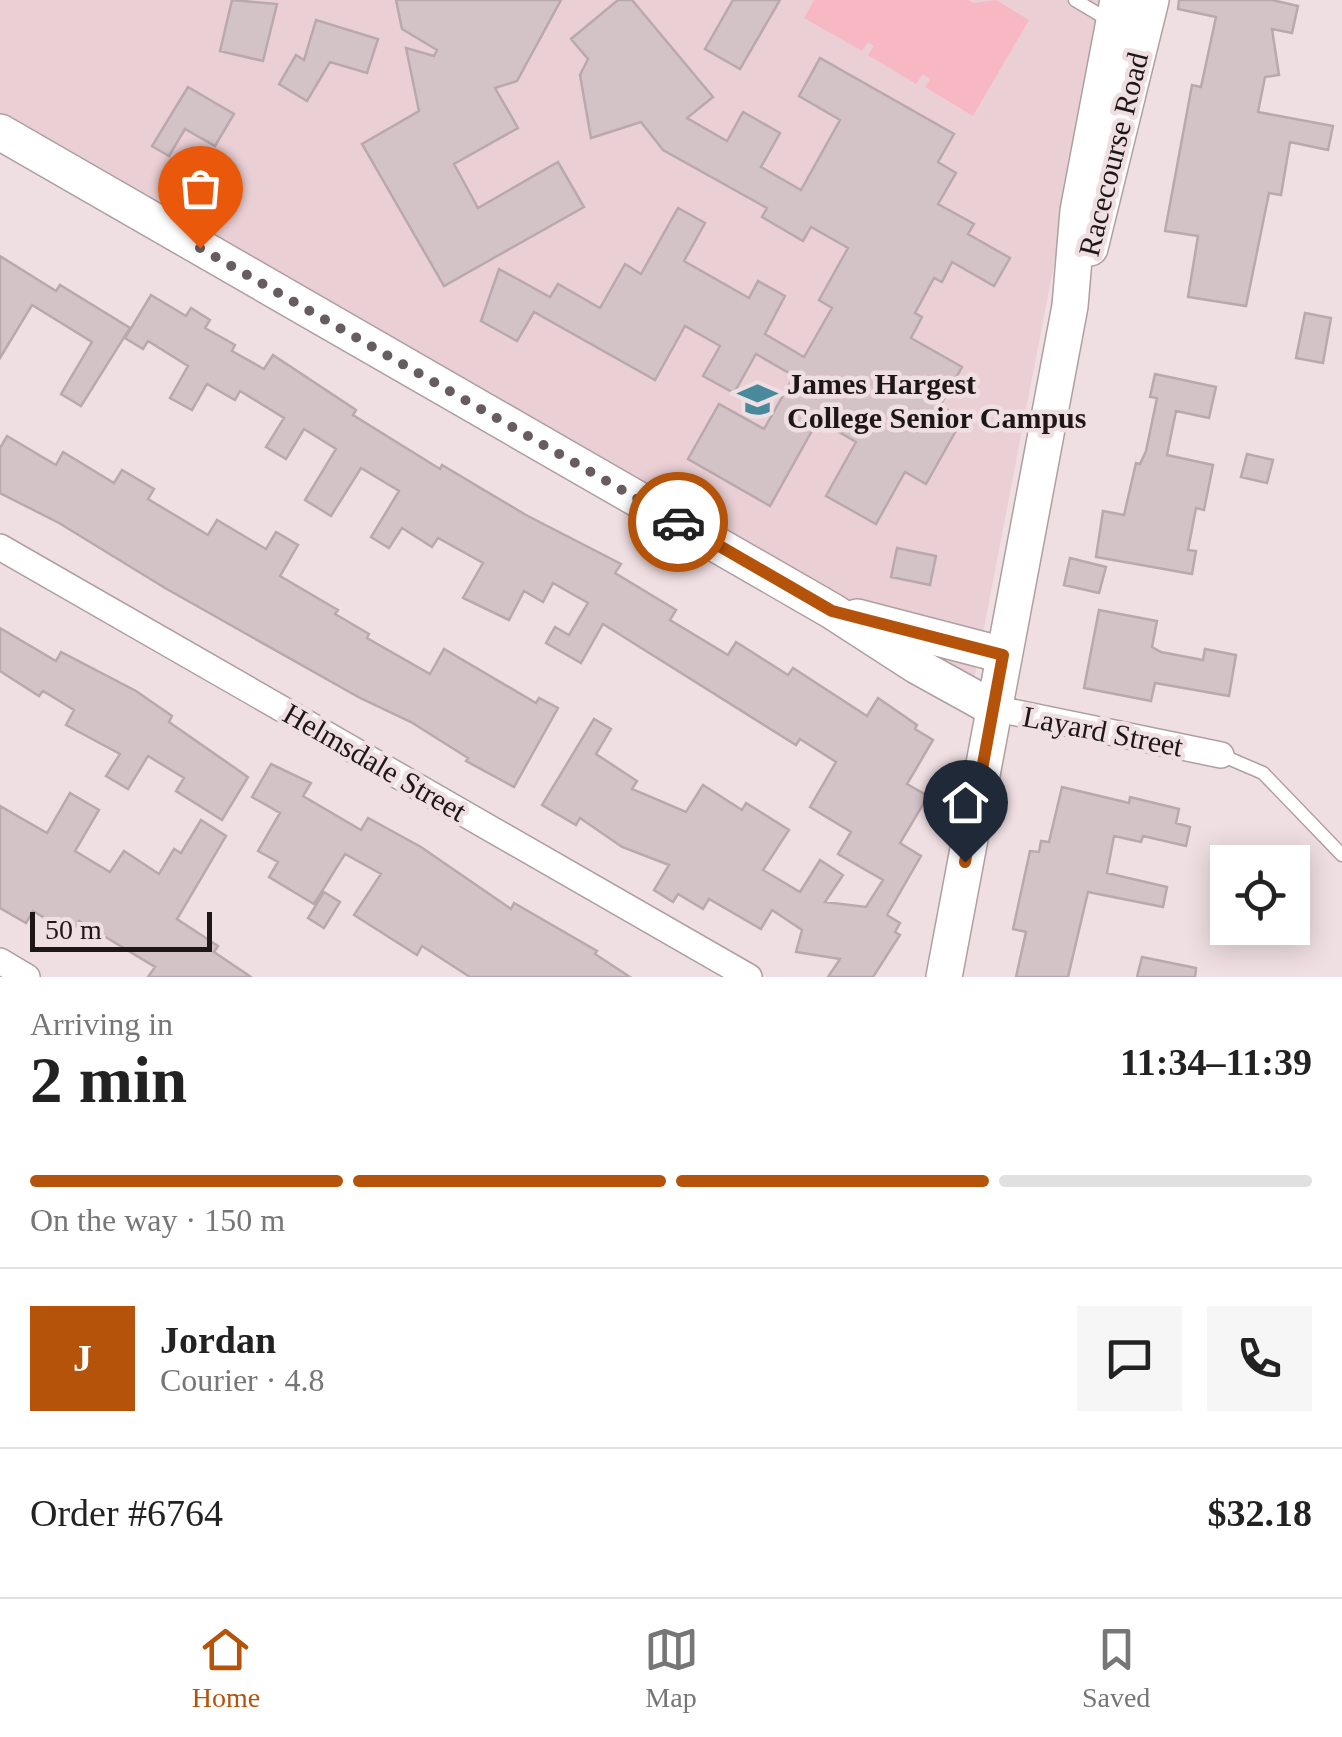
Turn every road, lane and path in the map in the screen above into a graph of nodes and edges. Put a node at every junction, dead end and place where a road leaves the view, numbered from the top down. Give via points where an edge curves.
1 (1076, 0) edge
2 (1152, 0) edge
3 (1115, 12) edge
4 (0, 132) edge
5 (1070, 306) junction
6 (0, 547) edge
7 (832, 611) junction
8 (1003, 655) junction
9 (993, 708) junction
10 (1221, 755) joint
11 (1342, 855) edge
12 (0, 962) edge
13 (27, 977) edge
14 (749, 977) edge
15 (944, 977) edge

1 - 3 lane
2 - 5 street, Racecourse Road via 1100,219
3 - 5 street, Racecourse Road via 1078,211
4 - 7 street, Layard Street
5 - 8 street, Racecourse Road
6 - 14 street, Helmsdale Street
7 - 8 street, Layard Street
7 - 9 street, Layard Street
8 - 9 street, Racecourse Road
9 - 10 street, Layard Street
9 - 15 street, Racecourse Road
10 - 11 lane via 1263,774
12 - 13 street

